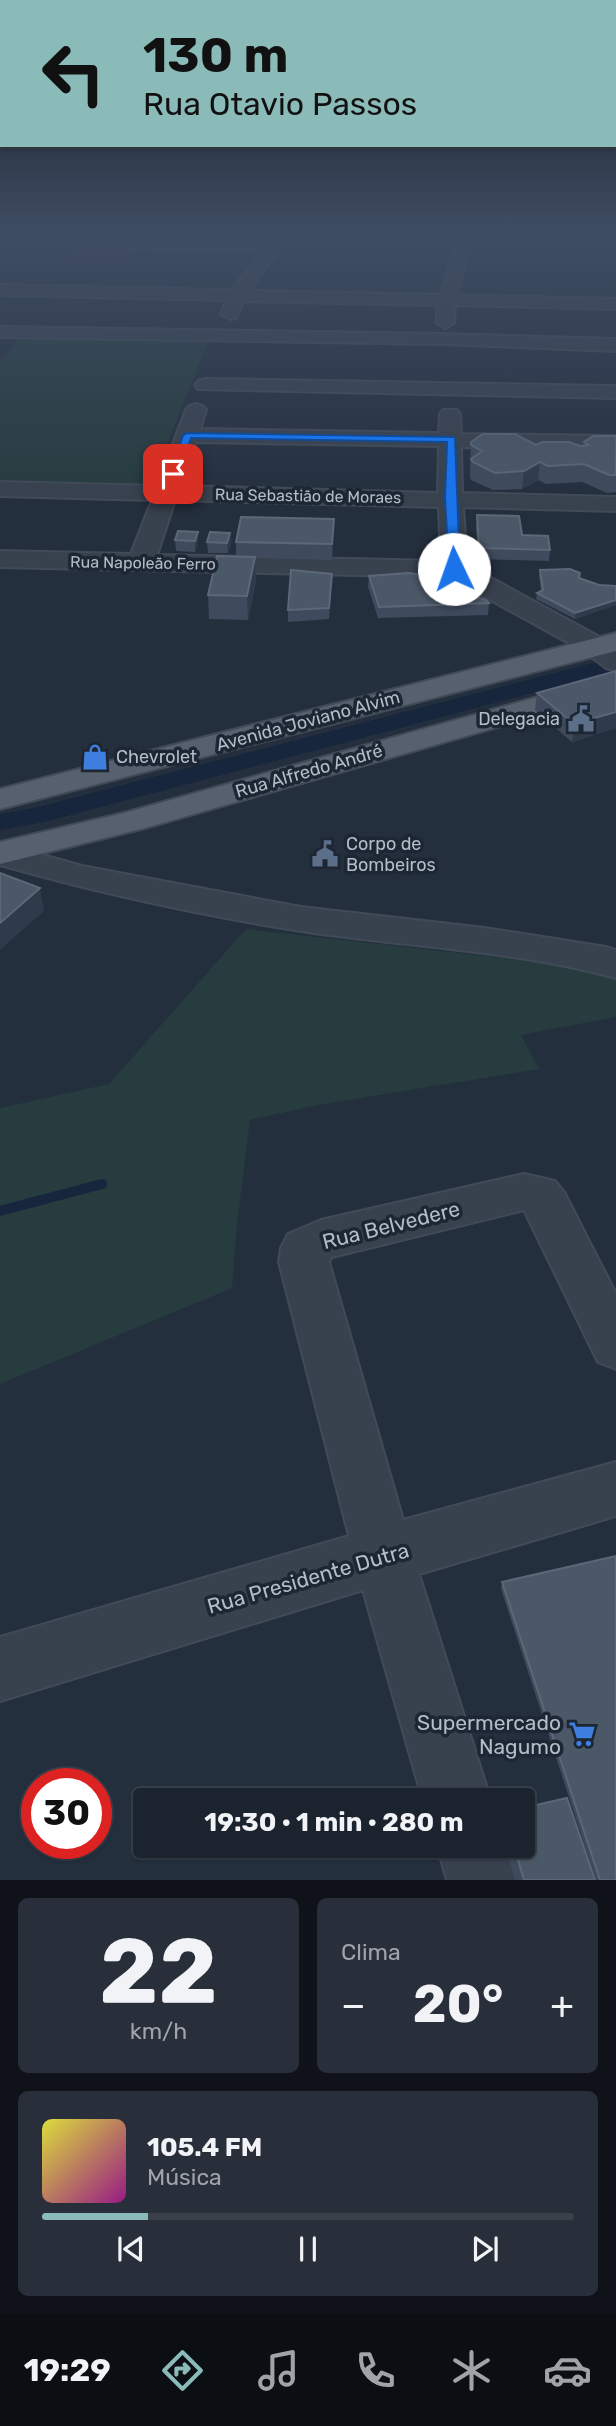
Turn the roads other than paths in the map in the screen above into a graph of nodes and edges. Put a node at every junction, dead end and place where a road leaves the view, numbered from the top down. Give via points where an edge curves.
1 (227, 325) edge
2 (444, 325) edge
3 (3, 336) edge
4 (443, 339) junction
5 (616, 345) edge
6 (218, 349) junction
7 (205, 386) junction
8 (449, 388) junction
9 (616, 392) edge
10 (187, 435) junction
11 (452, 439) junction
12 (616, 443) edge
13 (0, 489) edge
14 (166, 494) junction
15 (450, 498) junction
16 (616, 504) edge
17 (0, 559) edge
18 (141, 563) junction
19 (454, 569) junction
20 (610, 658) edge
21 (4, 798) edge
22 (0, 854) edge
23 (616, 965) edge
24 (616, 1346) edge
25 (616, 1489) edge
26 (383, 1555) junction
27 (0, 1669) edge
28 (453, 1788) edge
29 (475, 1858) edge
30 (481, 1880) edge

1 - 6 street
2 - 4 street
3 - 6 street
4 - 5 street
4 - 6 street
4 - 8 street
6 - 7 street
7 - 8 street
7 - 10 street
8 - 9 street
8 - 11 street
10 - 11 street
10 - 14 street
11 - 12 street
11 - 15 street
13 - 14 street, Rua Sebastião de Moraes
14 - 15 street, Rua Sebastião de Moraes
14 - 18 street
15 - 16 street, Rua Sebastião de Moraes
15 - 19 street
17 - 18 street, Rua Napoleão Ferro
18 - 19 street, Rua Napoleão Ferro
19 - 20 street
20 - 21 main road, Avenida Joviano Alvim
20 - 22 main road, Rua Alfredo André via 133,821
22 - 23 street via 78,876 301,919 485,940
24 - 26 street, Rua Belvedere via 538,1194 524,1192 321,1240 305,1248 304,1262
25 - 26 street, Rua Presidente Dutra
26 - 27 street, Rua Presidente Dutra
26 - 28 street
29 - 30 street

